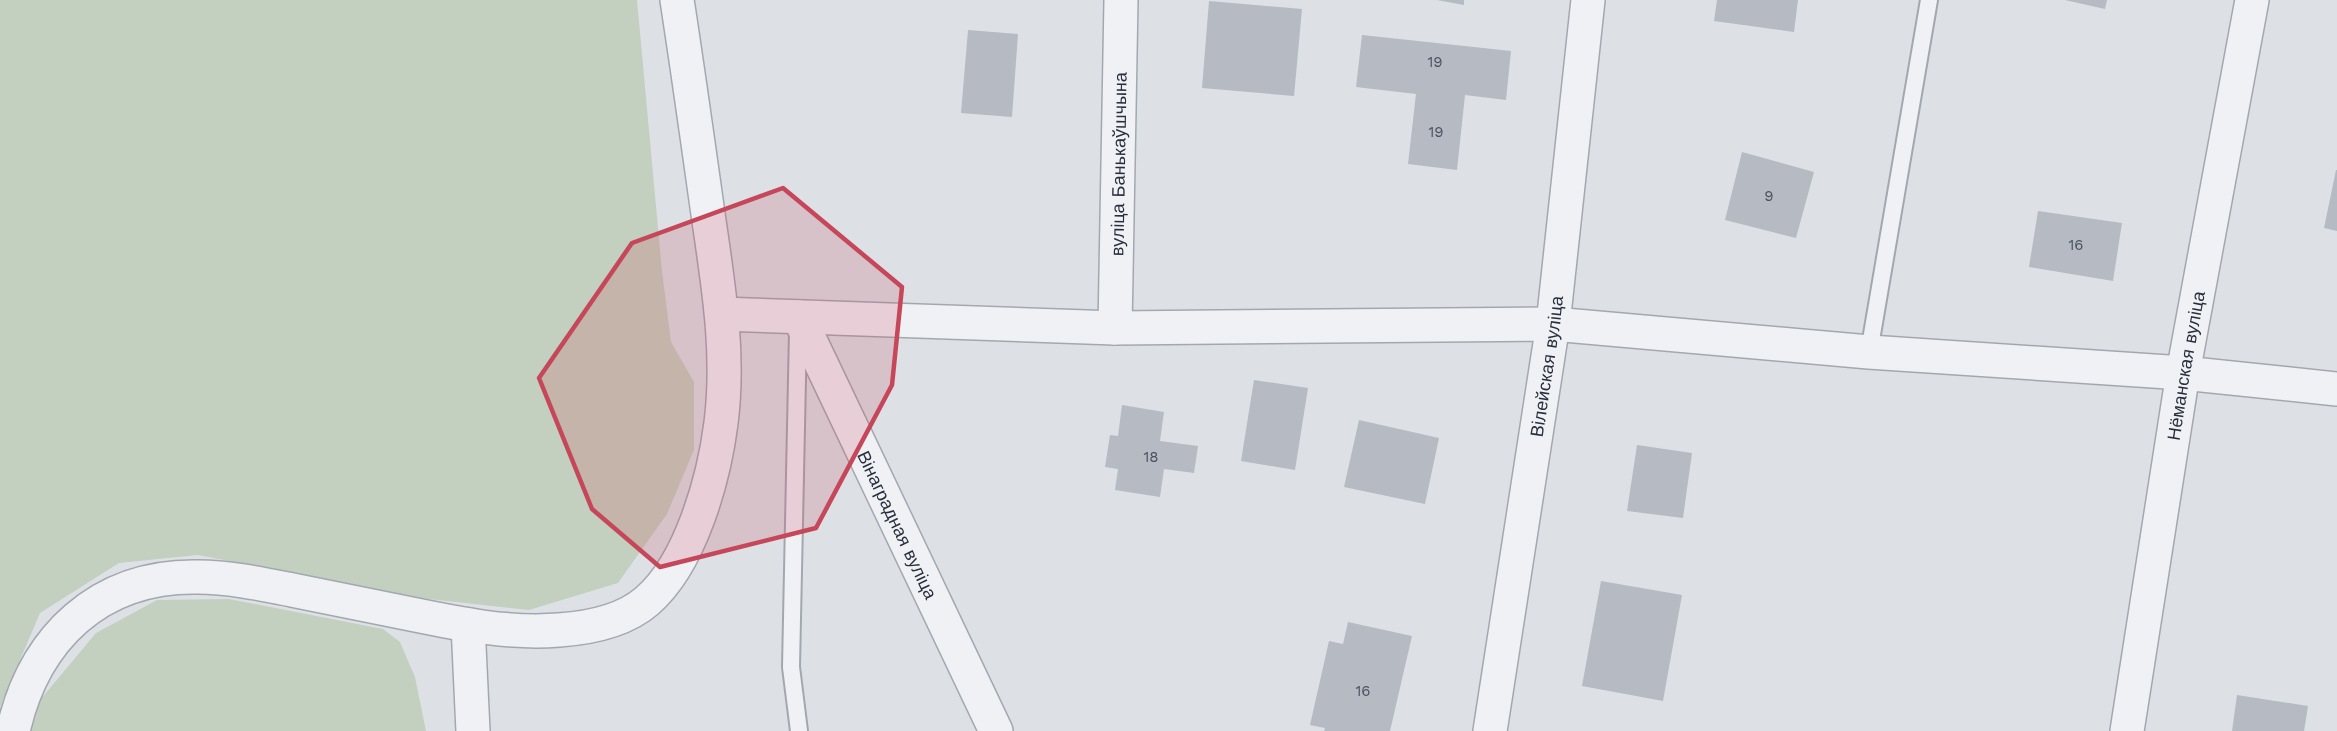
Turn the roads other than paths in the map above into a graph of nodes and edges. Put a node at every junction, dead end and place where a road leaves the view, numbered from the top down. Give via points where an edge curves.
1 (677, 0) edge
2 (1121, 0) edge
3 (1588, 0) edge
4 (1929, 0) edge
5 (2252, 0) edge
6 (722, 314) junction
7 (799, 317) junction
8 (1553, 324) junction
9 (1115, 328) junction
10 (1869, 352) junction
11 (2183, 373) junction
12 (2337, 389) edge
13 (468, 625) junction
14 (13, 731) edge
15 (473, 731) edge
16 (799, 731) edge
17 (996, 731) edge
18 (1490, 731) edge
19 (2127, 731) edge

1 - 6 street
2 - 9 street, вуліца Банькаўшчына
3 - 8 street, Вілейская вуліца
4 - 10 lane
5 - 11 street, Нёманская вуліца
6 - 7 street
6 - 13 street via 725,373 721,424 709,482 691,537 671,572 646,602 615,619 585,628 534,632
7 - 9 street
7 - 16 lane via 791,667
7 - 17 street, Вінаградная вуліца
8 - 9 street
8 - 10 street
8 - 18 street, Вілейская вуліца
10 - 11 street
11 - 12 street
11 - 19 street, Нёманская вуліца
13 - 14 street via 264,584 198,577 146,582 107,597 68,624 40,660 20,701
13 - 15 street

